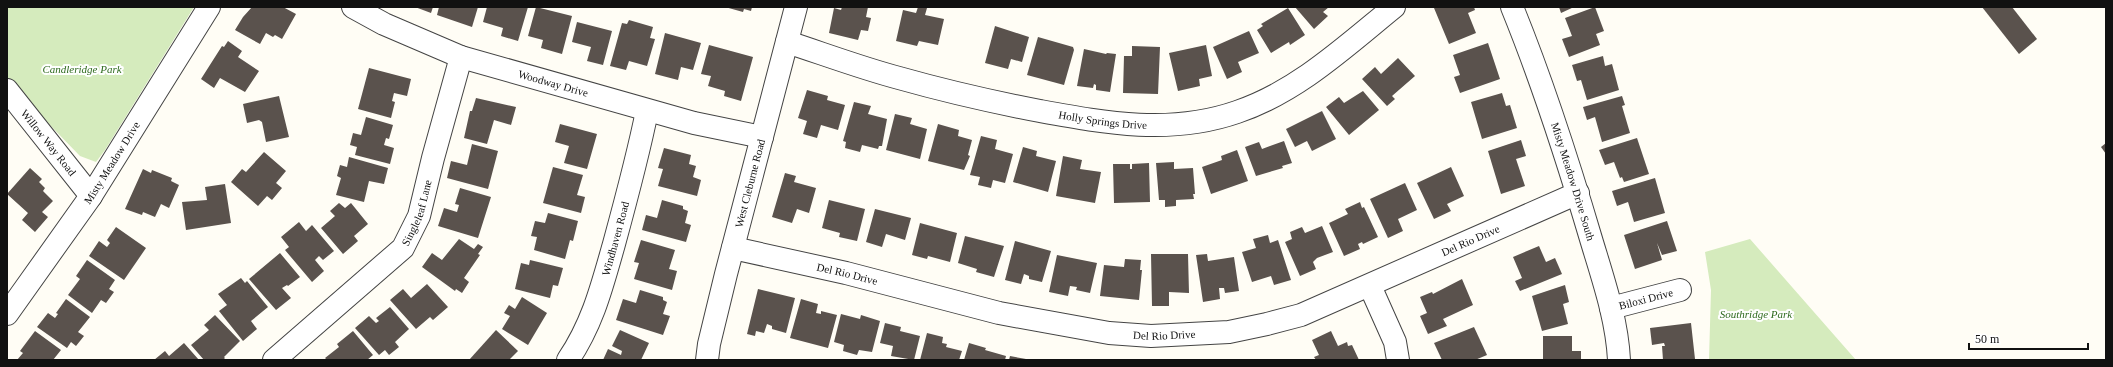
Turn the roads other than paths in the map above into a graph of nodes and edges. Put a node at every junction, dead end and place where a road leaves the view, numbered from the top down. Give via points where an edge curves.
1 (209, 7) edge
2 (353, 7) edge
3 (796, 7) edge
4 (1394, 7) edge
5 (1512, 7) edge
6 (787, 42) junction
7 (461, 57) junction
8 (7, 90) edge
9 (647, 110) junction
10 (762, 137) junction
11 (1578, 193) junction
12 (91, 196) junction
13 (733, 248) junction
14 (1370, 286) junction
15 (1680, 290) dead end
16 (1611, 308) junction
17 (7, 314) edge
18 (274, 360) edge
19 (568, 360) edge
20 (707, 360) edge
21 (1398, 360) edge
22 (1619, 360) edge

1 - 12 street, Misty Meadow Drive
2 - 7 street, Woodway Drive via 384,24
3 - 6 street, West Cleburne Road
4 - 6 street, Holly Springs Drive via 1324,64 1280,92 1237,112 1184,125 1105,123 1005,104 898,78
5 - 11 street, Misty Meadow Drive South via 1538,72
6 - 10 street, West Cleburne Road
7 - 9 street, Woodway Drive
7 - 18 street, Singleleaf Lane via 419,216 403,248
8 - 12 street, Willow Way Road
9 - 10 street, Woodway Drive
9 - 19 street, Windhaven Road via 637,161 596,306 582,340
10 - 13 street, West Cleburne Road
11 - 14 street, Del Rio Drive
11 - 16 street, Misty Meadow Drive South
12 - 17 street, Misty Meadow Drive
13 - 14 street, Del Rio Drive via 846,273 999,313 1109,333 1151,336 1228,332 1267,324 1301,315
13 - 20 street, West Cleburne Road
14 - 21 street via 1395,342
15 - 16 street, Biloxi Drive
16 - 22 street, Misty Meadow Drive South via 1618,339

